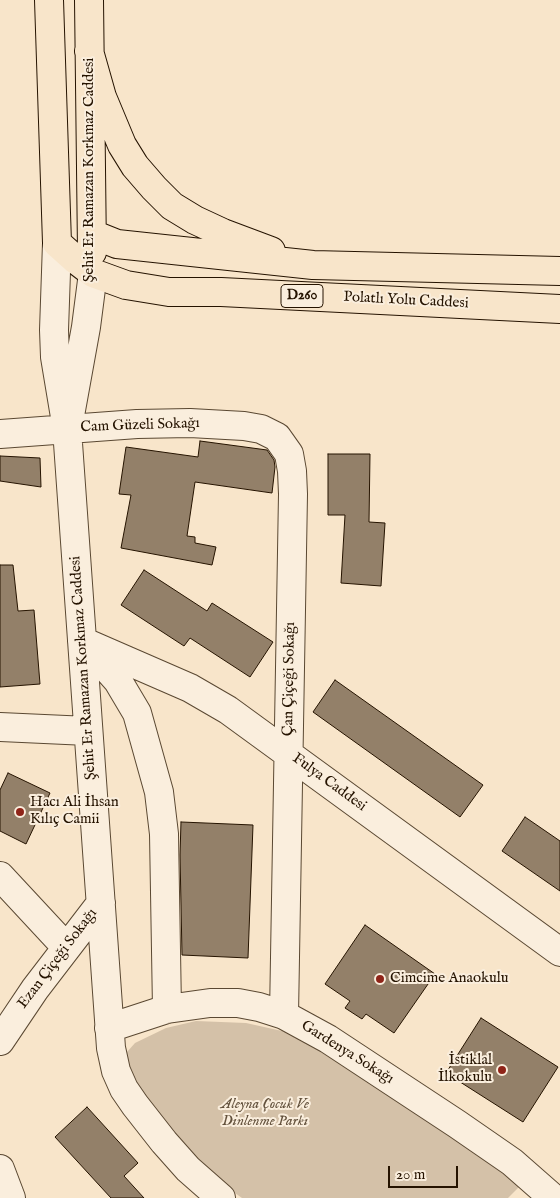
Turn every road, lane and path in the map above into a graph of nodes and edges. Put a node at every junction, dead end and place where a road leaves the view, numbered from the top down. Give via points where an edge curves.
1 (49, 0) edge
2 (89, 0) edge
3 (89, 51) junction
4 (92, 234) junction
5 (57, 243) junction
6 (313, 265) junction
7 (560, 271) edge
8 (93, 273) junction
9 (560, 309) edge
10 (67, 429) junction
11 (0, 434) edge
12 (277, 437) joint
13 (82, 641) junction
14 (0, 727) edge
15 (88, 731) junction
16 (290, 754) junction
17 (0, 876) edge
18 (101, 903) junction
19 (66, 947) junction
20 (560, 952) edge
21 (167, 1009) junction
22 (284, 1015) junction
23 (109, 1028) junction
24 (0, 1041) edge
25 (0, 1169) edge
26 (548, 1189) edge
27 (11, 1198) edge
28 (221, 1198) edge

1 - 5 main road, Şehit Er Ramazan Korkmaz Caddesi
2 - 3 main road, Şehit Er Ramazan Korkmaz Caddesi / D260
3 - 4 main road, Şehit Er Ramazan Korkmaz Caddesi / D260
3 - 6 main road, D260 via 102,97 122,145 135,166 172,206 223,233
4 - 6 main road via 117,244
4 - 8 main road, Şehit Er Ramazan Korkmaz Caddesi / D260
5 - 8 main road, Polatlı Yolu Caddesi / D260
5 - 10 street, Şehit Er Ramazan Korkmaz Caddesi via 55,357
6 - 7 main road, D260
8 - 9 main road, Polatlı Yolu Caddesi / D260 via 126,285 169,292 230,292
8 - 10 street, Şehit Er Ramazan Korkmaz Caddesi
10 - 11 street, Cam Güzeli Sokağı
10 - 12 street, Cam Güzeli Sokağı via 190,423 261,428
10 - 13 street, Şehit Er Ramazan Korkmaz Caddesi
12 - 16 street, Çan Çiçeği Sokağı via 289,454 292,471
13 - 15 street, Şehit Er Ramazan Korkmaz Caddesi
13 - 16 street, Fulya Caddesi via 190,688 228,710
13 - 21 street via 118,681 136,713 159,792 164,834
14 - 15 street
15 - 18 street, Şehit Er Ramazan Korkmaz Caddesi
16 - 20 street, Fulya Caddesi
16 - 22 street, Çan Çiçeği Sokağı
17 - 19 street
18 - 19 street, Ezan Çiçeği Sokağı
18 - 23 street, Şehit Er Ramazan Korkmaz Caddesi
19 - 24 street, Ezan Çiçeği Sokağı
21 - 22 street, Gardenya Sokağı via 238,1003
21 - 23 street, Gardenya Sokağı
22 - 26 street, Gardenya Sokağı via 404,1088
23 - 28 street, Şehit Er Ramazan Korkmaz Caddesi via 116,1071 124,1089 164,1142
25 - 27 street

